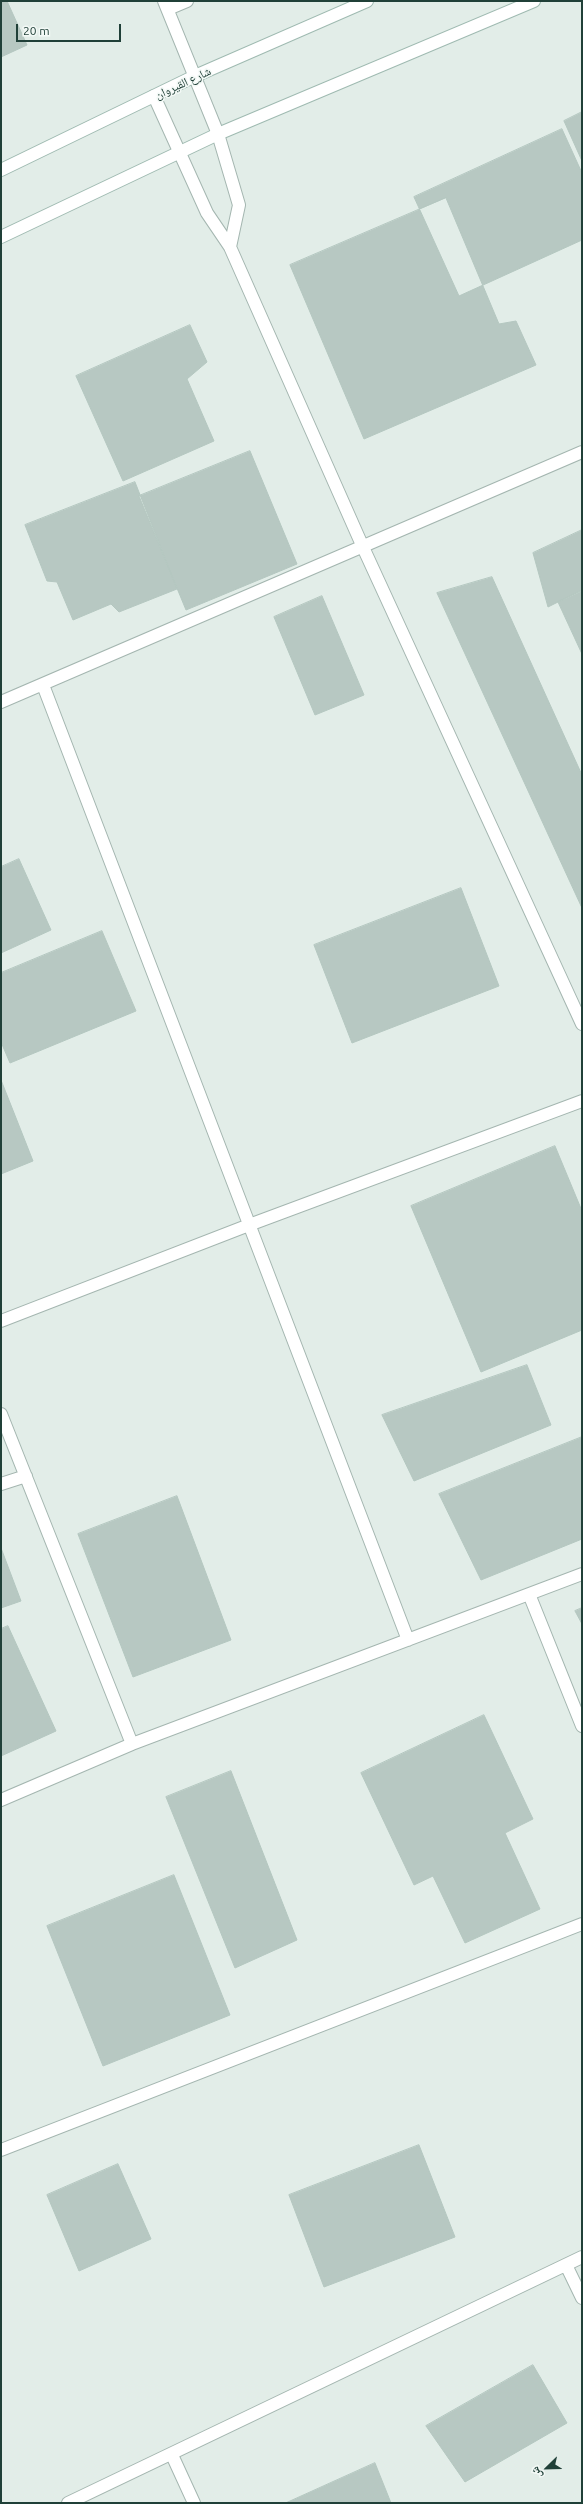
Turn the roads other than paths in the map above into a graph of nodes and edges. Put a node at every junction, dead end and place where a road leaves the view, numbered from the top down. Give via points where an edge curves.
1 (187, 1) edge
2 (367, 1) edge
3 (534, 1) edge
4 (166, 5) edge
5 (195, 76) junction
6 (154, 96) junction
7 (218, 134) junction
8 (178, 153) junction
9 (1, 170) edge
10 (1, 237) edge
11 (230, 247) junction
12 (582, 452) edge
13 (362, 545) junction
14 (43, 685) junction
15 (1, 702) edge
16 (582, 1024) edge
17 (582, 1101) edge
18 (249, 1225) junction
19 (1, 1321) edge
20 (1, 1414) edge
21 (26, 1476) junction
22 (1, 1484) edge
23 (582, 1574) edge
24 (529, 1594) junction
25 (408, 1640) junction
26 (582, 1726) edge
27 (132, 1744) junction
28 (1, 1800) edge
29 (582, 1924) edge
30 (1, 2150) edge
31 (582, 2257) edge
32 (566, 2265) junction
33 (582, 2298) edge
34 (172, 2455) junction
35 (68, 2503) edge
36 (194, 2503) edge

1 - 4 street
2 - 5 street, شارع القيروان
3 - 7 street
4 - 5 street
5 - 6 street, شارع القيروان
5 - 7 street
6 - 8 street
6 - 9 street, شارع القيروان
7 - 8 street
7 - 11 street via 239,206
8 - 10 street
8 - 11 street via 207,213
11 - 13 street
12 - 13 street
13 - 14 street
13 - 16 street
14 - 15 street
14 - 18 street
17 - 18 street
18 - 19 street
18 - 25 street
20 - 21 street
21 - 22 street
21 - 27 street
23 - 24 street
24 - 25 street
24 - 26 street
25 - 27 street
27 - 28 street
29 - 30 street
31 - 32 street
32 - 33 street
32 - 34 street
34 - 35 street
34 - 36 street

